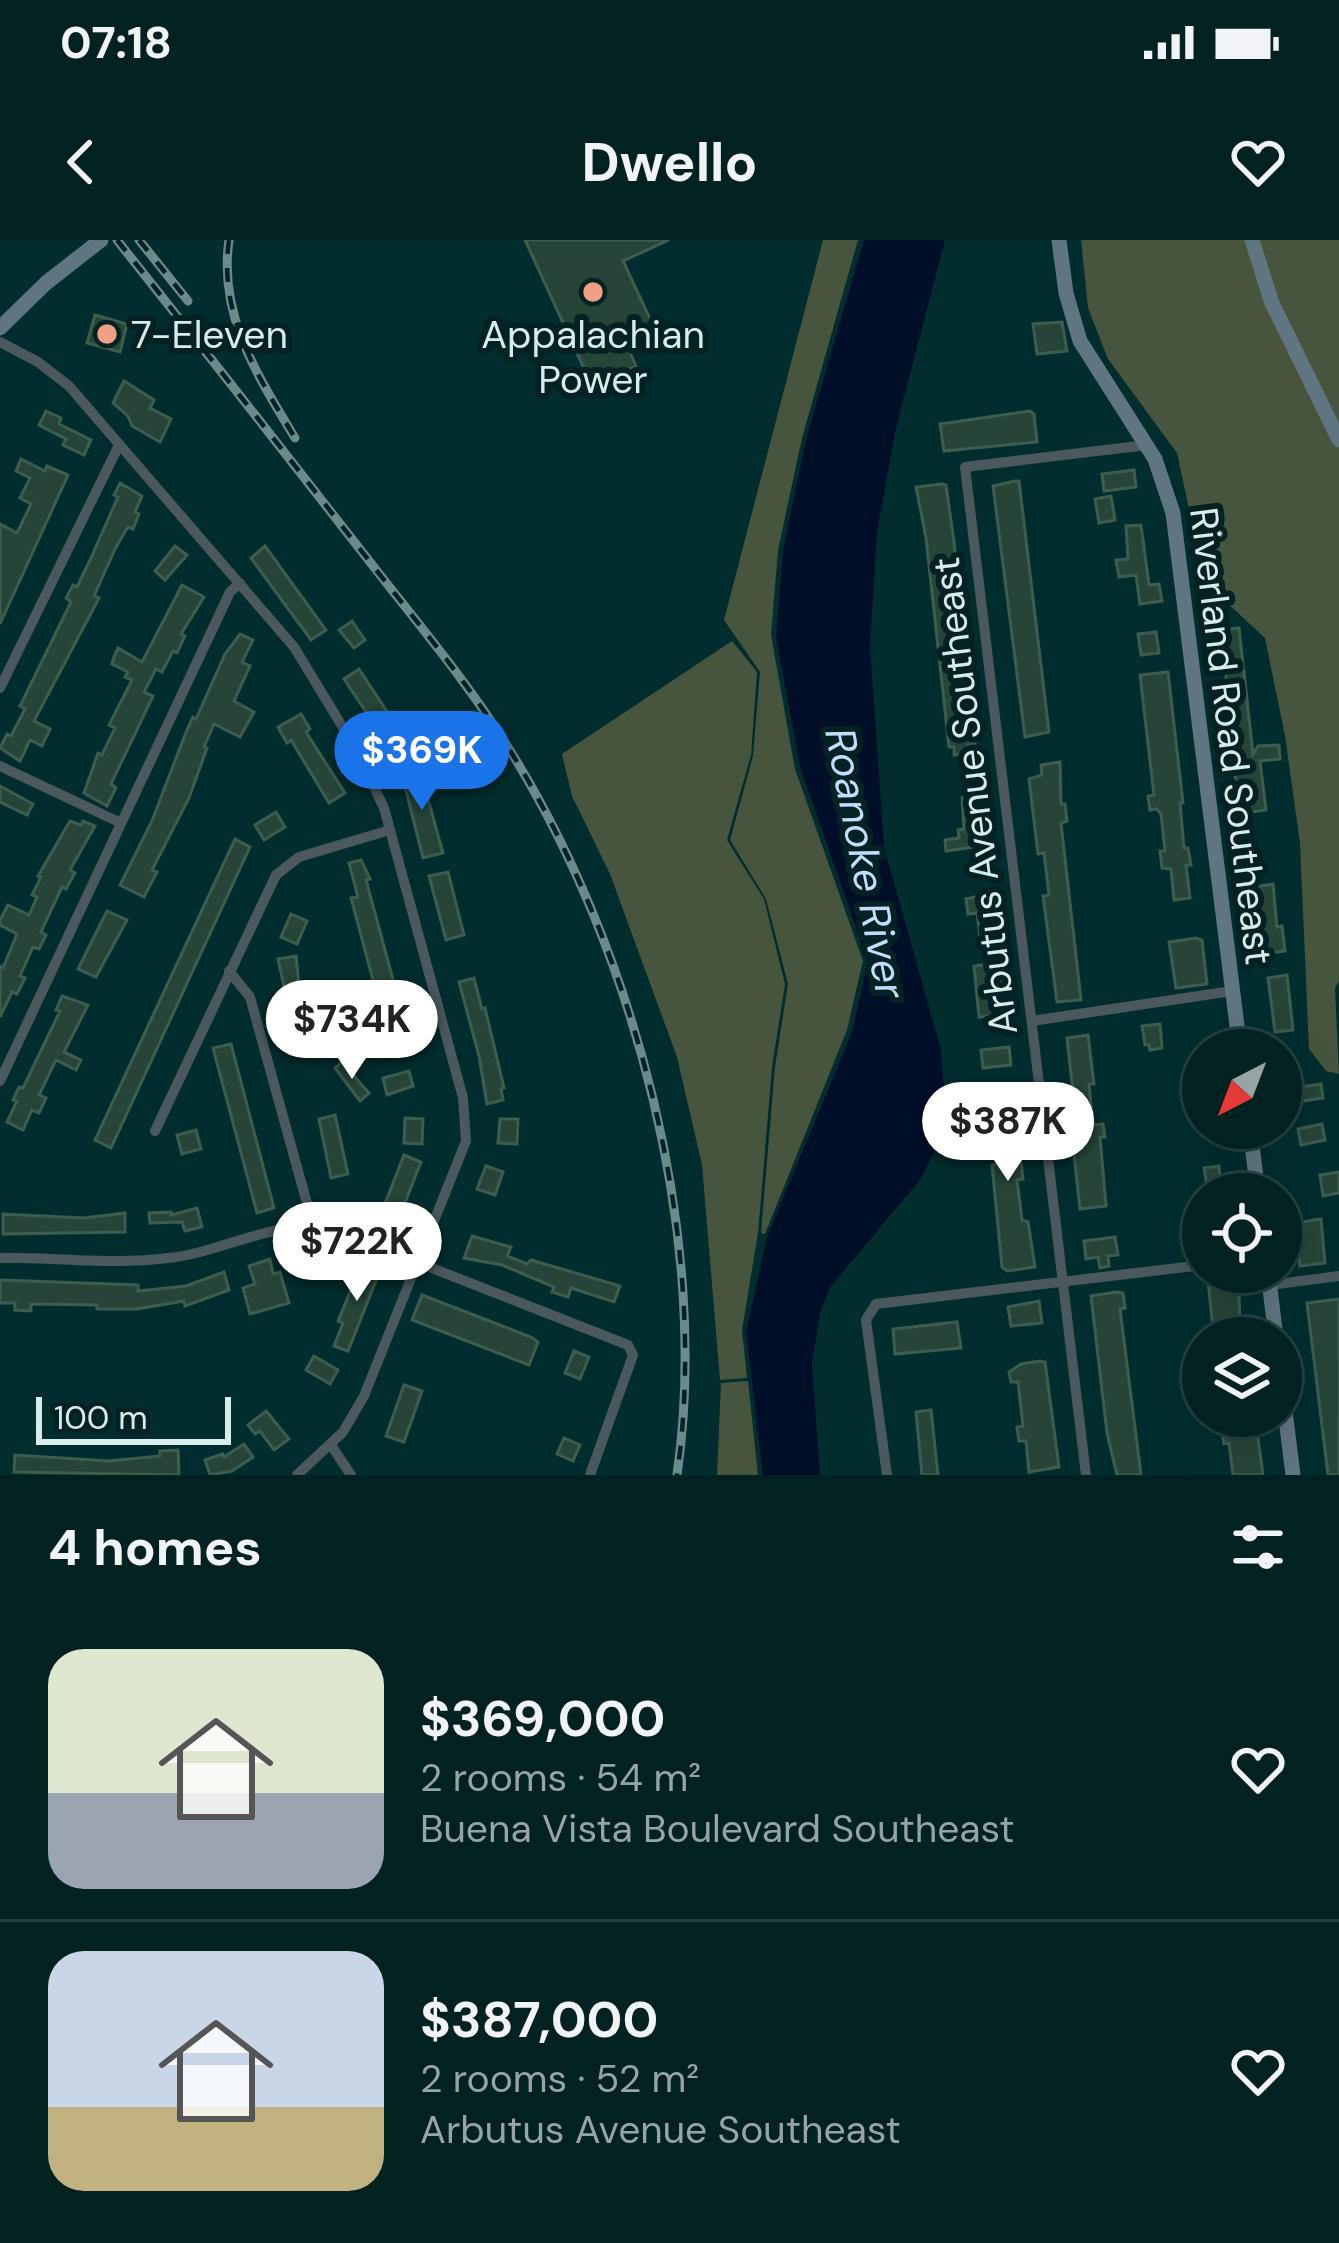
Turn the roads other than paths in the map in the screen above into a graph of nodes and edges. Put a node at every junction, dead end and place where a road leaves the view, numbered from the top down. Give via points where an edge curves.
1 (101, 240) edge
2 (1059, 240) edge
3 (1252, 240) edge
4 (0, 328) edge
5 (0, 342) edge
6 (1339, 440) edge
7 (119, 445) junction
8 (1148, 445) junction
9 (240, 583) junction
10 (0, 688) edge
11 (0, 766) edge
12 (121, 823) junction
13 (390, 830) junction
14 (229, 971) junction
15 (1232, 991) junction
16 (1032, 1021) junction
17 (1237, 1029) edge
18 (0, 1082) edge
19 (155, 1131) dead end
20 (314, 1226) junction
21 (0, 1258) edge
22 (418, 1262) junction
23 (1182, 1267) edge
24 (1339, 1276) edge
25 (1302, 1277) edge
26 (1064, 1281) junction
27 (1288, 1437) edge
28 (331, 1445) junction
29 (297, 1475) edge
30 (351, 1475) edge
31 (590, 1475) edge
32 (886, 1475) edge
33 (1086, 1475) edge
34 (1293, 1475) edge

1 - 4 main road
2 - 8 main road, Riverland Road Southeast via 1080,341
3 - 6 main road via 1272,303
5 - 7 street via 55,372
7 - 9 street
7 - 10 street
8 - 15 main road, Riverland Road Southeast via 1165,481 1179,550
8 - 16 street, Arbutus Avenue Southeast via 965,467
9 - 12 street
9 - 13 street via 294,646 344,728
11 - 12 street
12 - 18 street
13 - 14 street via 287,864
13 - 22 street via 467,1127
14 - 19 street
14 - 20 street via 250,997
15 - 16 street
15 - 17 main road, Riverland Road Southeast
16 - 26 street, Arbutus Avenue Southeast
20 - 21 street via 168,1258
20 - 22 street
22 - 28 street via 364,1396
22 - 31 street via 628,1345 633,1355
23 - 26 street
24 - 25 street
26 - 32 street via 876,1304 867,1314
26 - 33 street, Arbutus Avenue Southeast
27 - 34 main road
28 - 29 street
28 - 30 street

